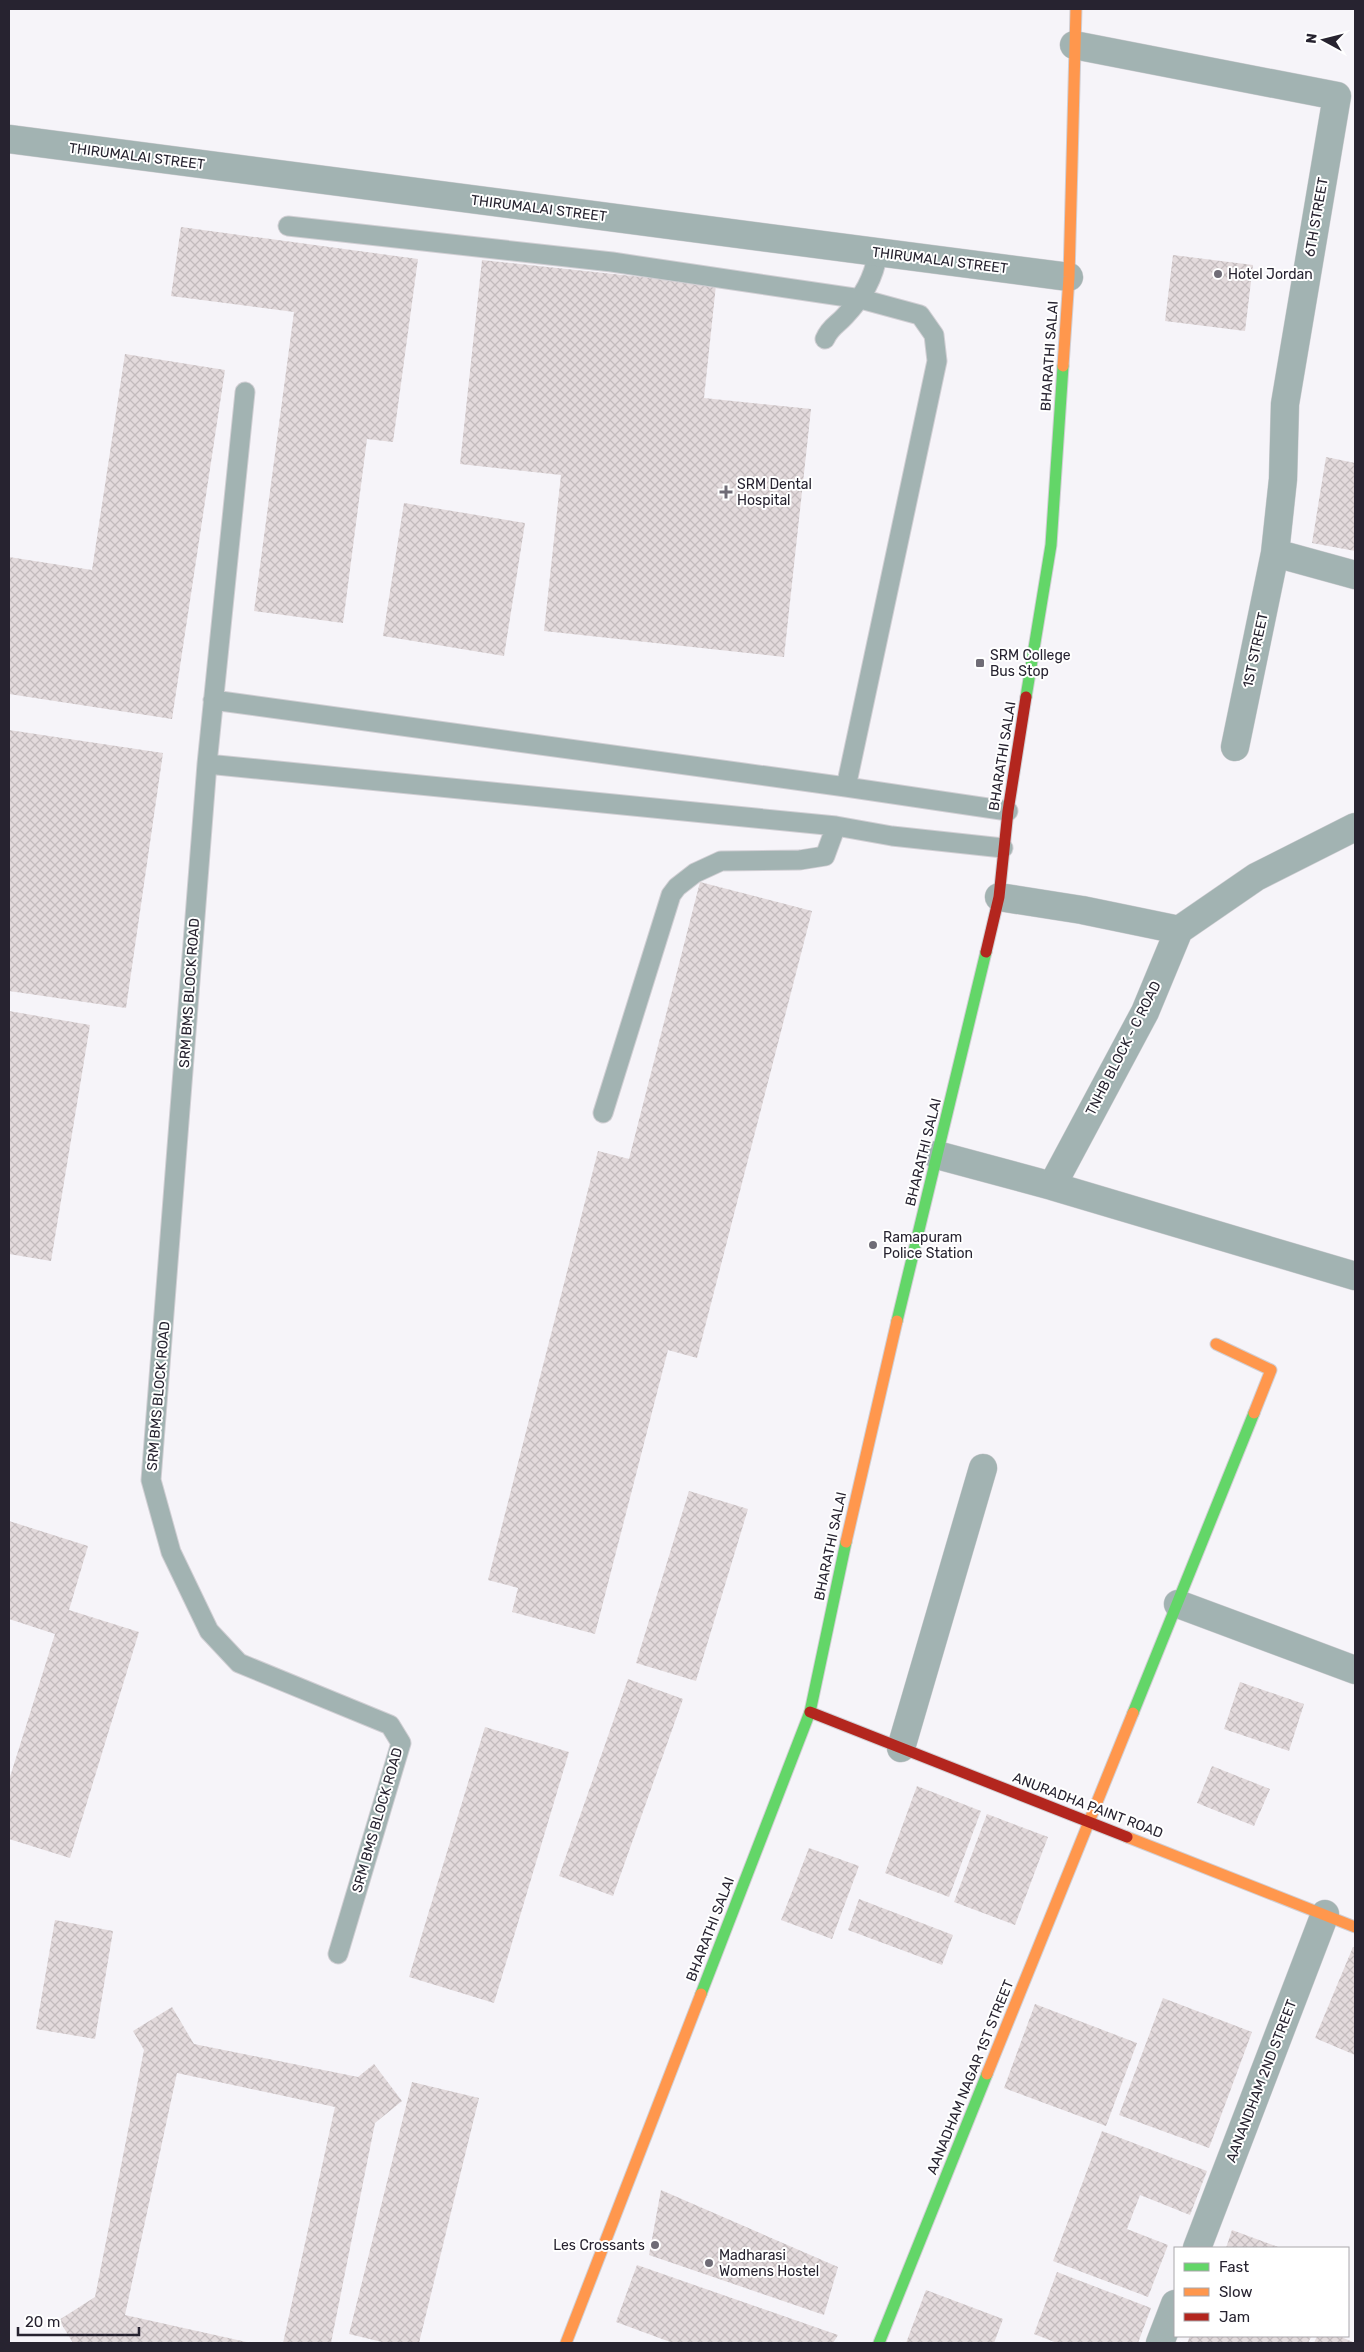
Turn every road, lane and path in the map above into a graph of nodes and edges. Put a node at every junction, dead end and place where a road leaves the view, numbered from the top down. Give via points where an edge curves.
1 (1076, 9) edge
2 (1074, 45) junction
3 (1346, 97) edge
4 (9, 139) edge
5 (288, 226) dead end
6 (878, 252) junction
7 (1069, 277) junction
8 (861, 299) junction
9 (825, 339) dead end
10 (245, 392) dead end
11 (1275, 553) junction
12 (1355, 575) edge
13 (213, 700) junction
14 (1235, 747) dead end
15 (207, 764) junction
16 (846, 787) junction
17 (1008, 811) junction
18 (836, 826) junction
19 (1355, 827) edge
20 (1003, 848) junction
21 (999, 898) junction
22 (1179, 930) junction
23 (603, 1113) dead end
24 (937, 1155) junction
25 (1052, 1186) junction
26 (1355, 1276) edge
27 (1216, 1344) dead end
28 (983, 1468) dead end
29 (1178, 1604) junction
30 (1355, 1670) edge
31 (810, 1712) junction
32 (901, 1748) junction
33 (1089, 1821) junction
34 (1325, 1914) junction
35 (1355, 1927) edge
36 (338, 1954) dead end
37 (1197, 2247) edge
38 (1174, 2307) edge
39 (566, 2343) edge
40 (879, 2343) edge
41 (1160, 2343) edge

1 - 2 street, BHARATHI SALAI
2 - 3 street, 6TH STREET
2 - 7 street, BHARATHI SALAI
3 - 11 street, 6TH STREET via 1285,404 1283,479
4 - 6 street, THIRUMALAI STREET
5 - 8 lane via 612,262
6 - 7 street, THIRUMALAI STREET
6 - 8 lane via 876,270
7 - 17 street, BHARATHI SALAI via 1051,545
8 - 9 lane via 829,330
8 - 16 lane via 920,315 934,335 936,361
10 - 13 lane, SRM BMS BLOCK ROAD
11 - 12 street
11 - 14 street, 1ST STREET
13 - 15 lane, SRM BMS BLOCK ROAD
13 - 16 lane
15 - 18 lane
15 - 36 lane, SRM BMS BLOCK ROAD via 151,1480 171,1552 209,1631 239,1663 390,1725 401,1743
16 - 17 lane
17 - 20 street, BHARATHI SALAI
18 - 20 lane via 892,836
18 - 23 lane via 825,856 800,860 721,861 695,873 676,887
19 - 22 street via 1256,877
20 - 21 street, BHARATHI SALAI
21 - 22 street via 1082,910
21 - 24 street, BHARATHI SALAI
22 - 25 street, TNHB BLOCK - C ROAD via 1145,1012
24 - 25 street
24 - 31 street, BHARATHI SALAI via 855,1497
25 - 26 street
27 - 29 street, AANADHAM NAGAR 1ST STREET via 1271,1370
28 - 32 street
29 - 30 street
29 - 33 street, AANADHAM NAGAR 1ST STREET
31 - 32 street, ANURADHA PAINT ROAD
31 - 39 street, BHARATHI SALAI
32 - 33 street, ANURADHA PAINT ROAD
33 - 34 street, ANURADHA PAINT ROAD
33 - 40 street, AANADHAM NAGAR 1ST STREET
34 - 35 street, ANURADHA PAINT ROAD
34 - 37 street, AANANDHAM 2ND STREET
38 - 41 street

